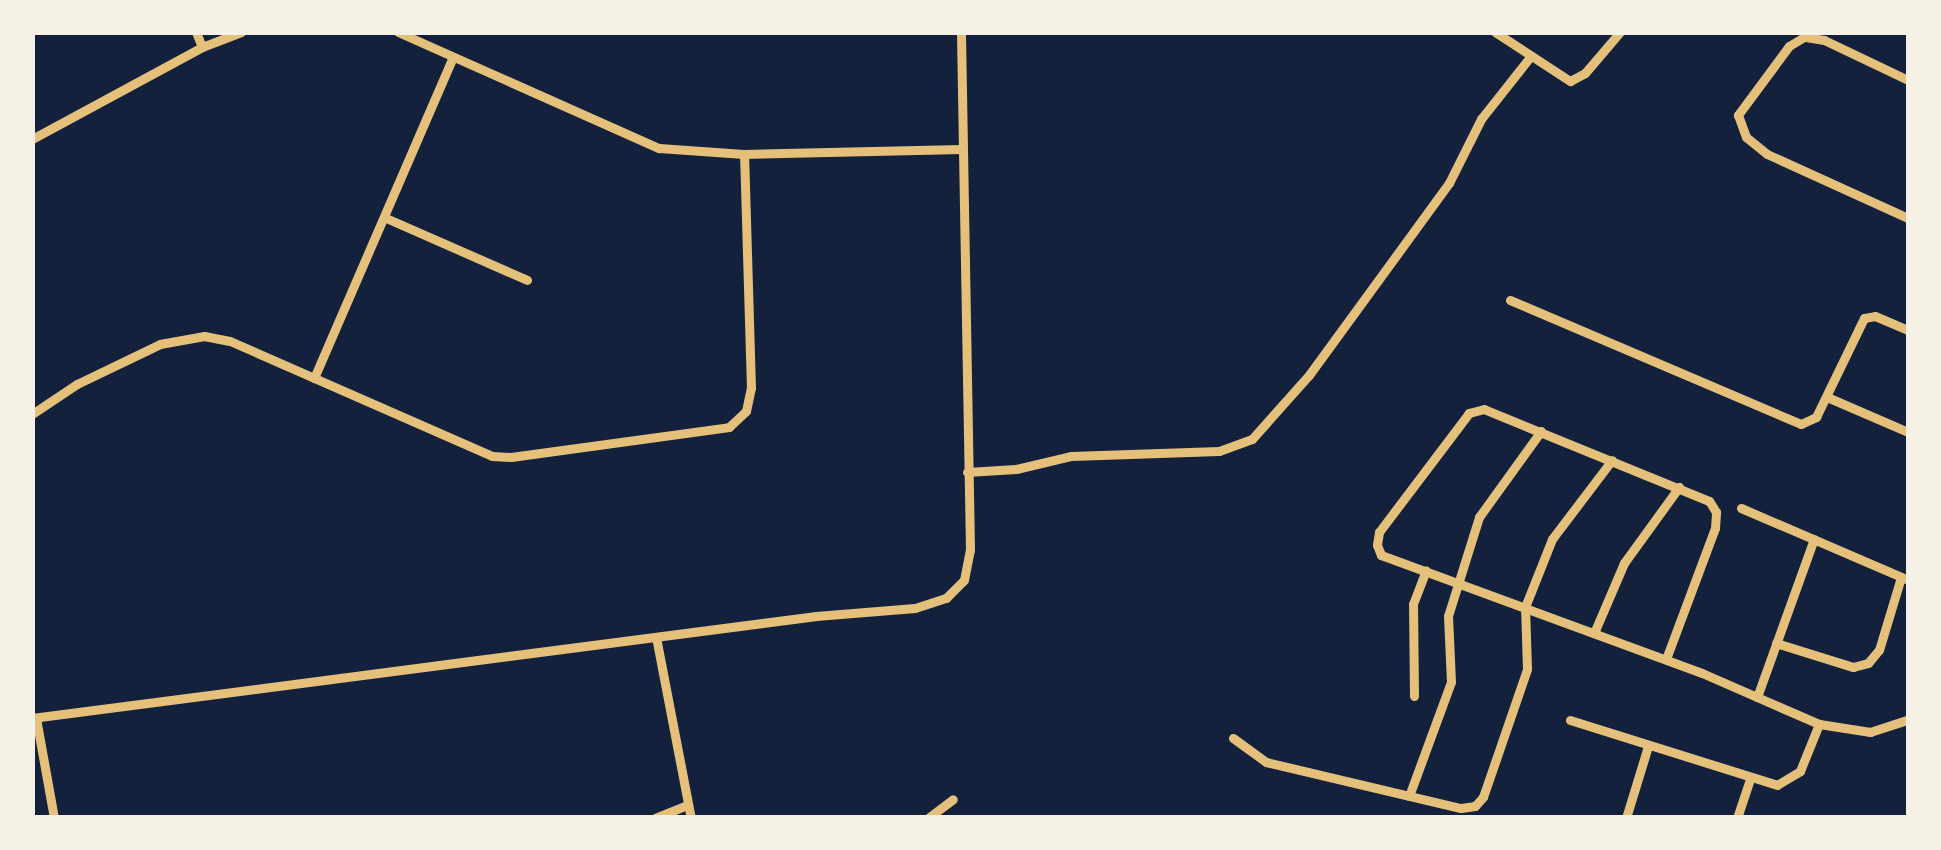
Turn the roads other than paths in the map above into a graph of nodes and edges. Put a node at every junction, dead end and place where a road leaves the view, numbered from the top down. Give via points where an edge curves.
1 (196, 32) edge
2 (240, 32) edge
3 (398, 32) edge
4 (960, 32) edge
5 (1494, 32) edge
6 (1620, 32) edge
7 (202, 47) junction
8 (1530, 57) junction
9 (452, 59) junction
10 (1908, 80) edge
11 (32, 138) edge
12 (962, 149) junction
13 (744, 154) junction
14 (386, 218) junction
15 (1908, 218) edge
16 (527, 280) dead end
17 (1510, 300) dead end
18 (1908, 330) edge
19 (314, 378) junction
20 (1826, 397) junction
21 (32, 414) edge
22 (1541, 431) junction
23 (1908, 432) edge
24 (1612, 460) junction
25 (967, 472) junction
26 (1679, 487) junction
27 (1740, 508) dead end
28 (1814, 539) junction
29 (1426, 570) junction
30 (1905, 578) edge
31 (1456, 581) junction
32 (1525, 607) junction
33 (1594, 633) junction
34 (656, 638) junction
35 (1776, 644) junction
36 (1666, 660) junction
37 (1414, 696) dead end
38 (1756, 697) junction
39 (34, 718) edge
40 (1570, 720) dead end
41 (1908, 720) edge
42 (1819, 724) junction
43 (1232, 738) dead end
44 (1648, 746) junction
45 (1750, 779) junction
46 (1409, 796) junction
47 (953, 798) dead end
48 (688, 805) junction
49 (54, 818) edge
50 (655, 818) edge
51 (691, 818) edge
52 (928, 818) edge
53 (1626, 818) edge
54 (1737, 818) edge

1 - 7 street
2 - 7 street
3 - 9 street
4 - 12 street
5 - 8 street
6 - 8 street via 1570,82
7 - 11 street
8 - 25 street via 1481,119 1449,183 1308,375 1252,439 1218,452 1071,456
9 - 13 street via 658,148
9 - 14 street
10 - 15 street via 1804,37 1789,46 1738,114 1746,138 1767,154
12 - 13 street
12 - 25 street
13 - 19 street via 751,388 746,411 730,427 492,456
14 - 16 street
14 - 19 street
17 - 20 street via 1794,422 1812,421
18 - 20 street via 1864,318
19 - 21 street via 230,341 179,338 78,384
20 - 23 street
22 - 24 street
22 - 29 street via 1484,408 1468,413 1379,532 1381,555
22 - 31 street via 1479,518
24 - 26 street
24 - 32 street via 1552,538
25 - 34 street via 970,564 956,591 932,605
26 - 33 street via 1624,563
26 - 36 street via 1709,502 1715,528
27 - 28 street
28 - 30 street
28 - 35 street
29 - 31 street
29 - 37 street via 1413,604
30 - 35 street via 1868,664 1847,666
31 - 32 street
31 - 46 street via 1448,616 1451,682
32 - 33 street
32 - 46 street via 1527,669 1483,797 1469,809
33 - 36 street
34 - 39 street
34 - 48 street
35 - 38 street
36 - 38 street
38 - 42 street
39 - 49 street
40 - 44 street
41 - 42 street via 1870,732
42 - 45 street via 1810,756 1788,782
43 - 46 street via 1266,762
44 - 45 street
44 - 53 street
45 - 54 street
47 - 52 street
48 - 50 street
48 - 51 street

